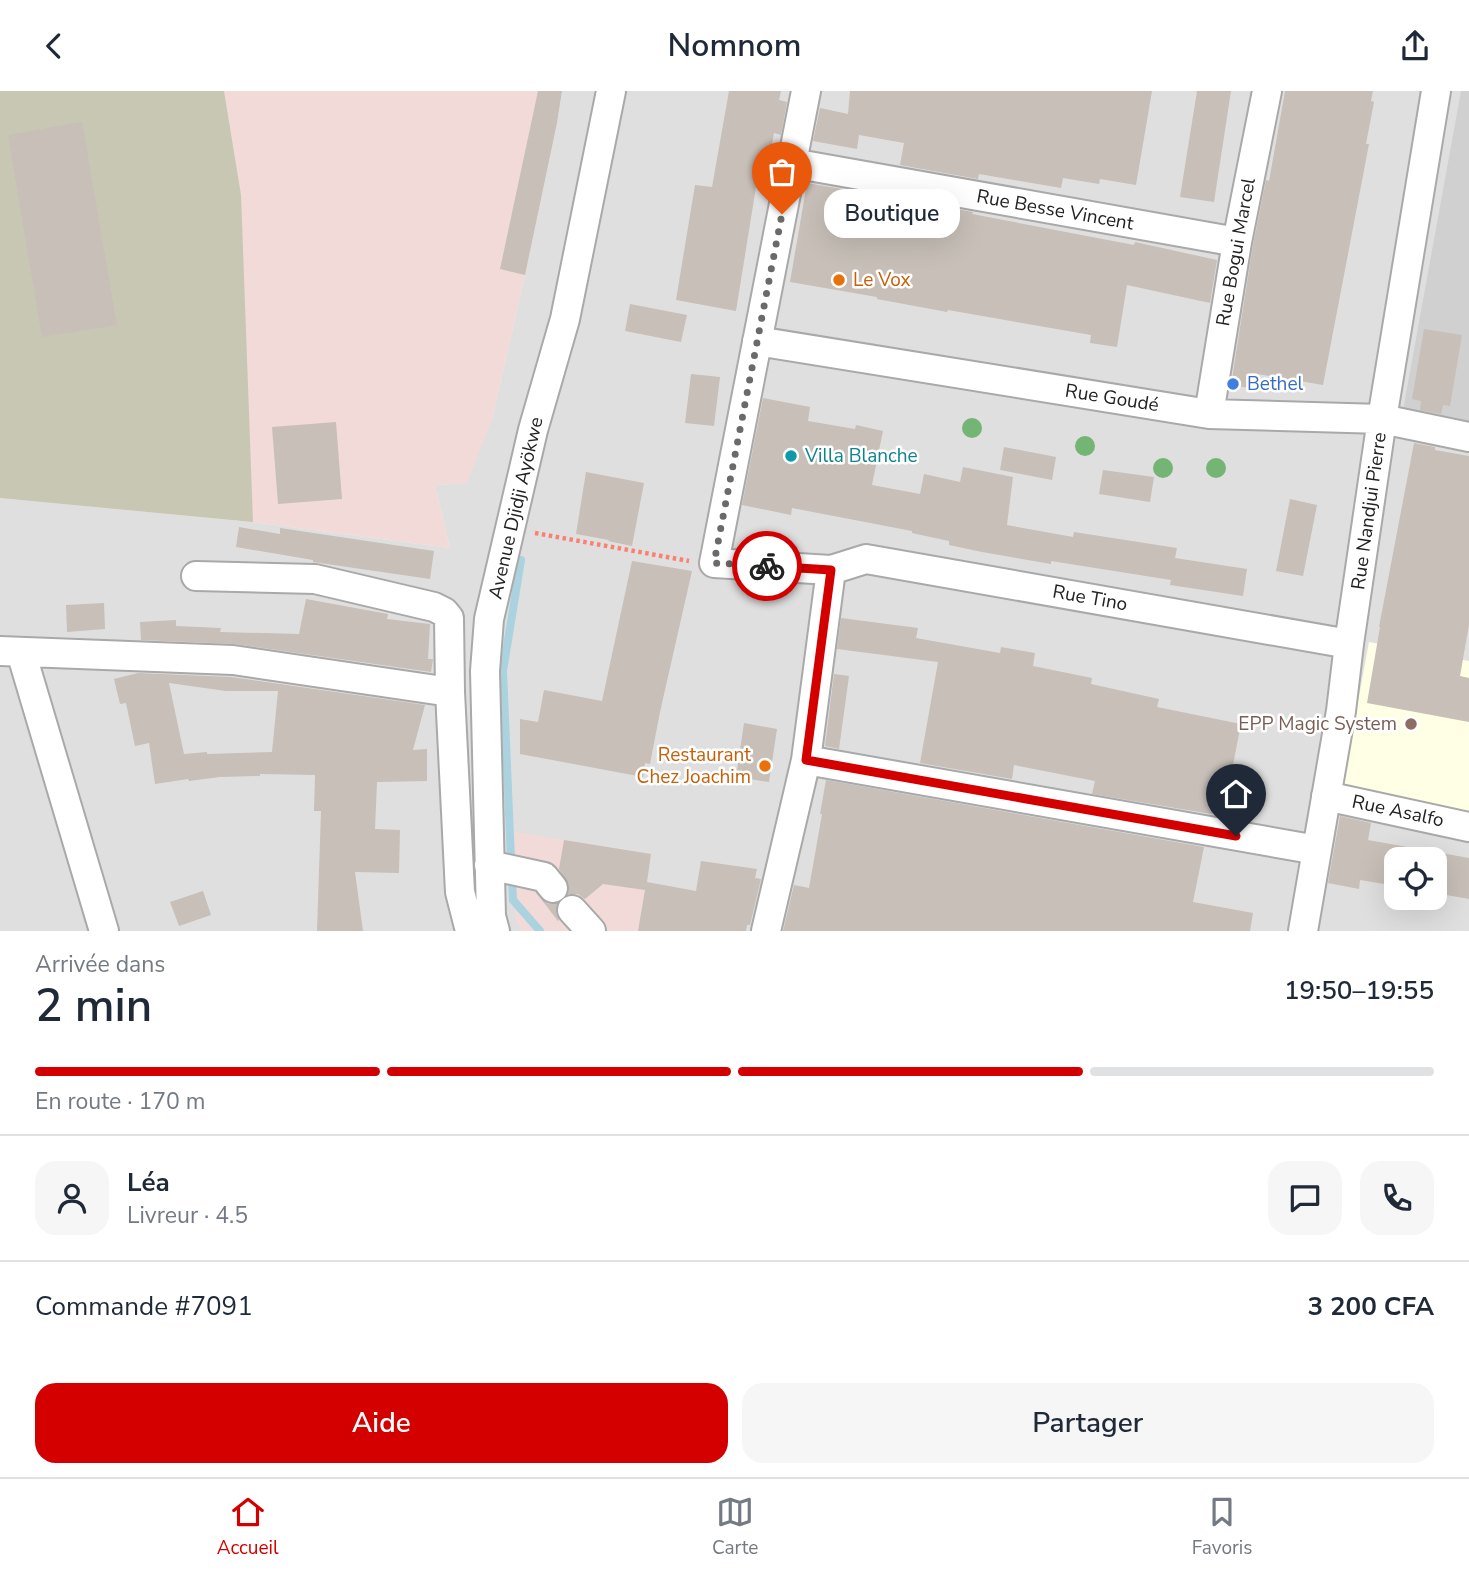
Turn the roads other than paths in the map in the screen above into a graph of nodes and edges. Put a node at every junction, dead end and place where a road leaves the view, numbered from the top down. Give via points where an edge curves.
1 (611, 91) edge
2 (806, 91) edge
3 (1267, 91) edge
4 (1436, 91) edge
5 (792, 163) junction
6 (1237, 242) junction
7 (757, 341) junction
8 (1209, 414) junction
9 (1382, 419) junction
10 (1469, 437) edge
11 (831, 570) junction
12 (196, 576) dead end
13 (1349, 644) junction
14 (11, 652) edge
15 (450, 692) junction
16 (806, 760) junction
17 (1326, 796) junction
18 (1469, 827) edge
19 (1317, 850) junction
20 (489, 865) junction
21 (553, 888) dead end
22 (104, 931) edge
23 (470, 931) edge
24 (495, 931) edge
25 (766, 931) edge
26 (1303, 931) edge

1 - 20 street, Avenue Djidji Ayökwe via 565,319 533,430 489,619 485,671
2 - 5 street
3 - 6 street, Rue Bogui Marcel
4 - 9 street, Rue Nandjui Pierre
5 - 6 street, Rue Besse Vincent
5 - 7 street
6 - 8 street, Rue Bogui Marcel
7 - 8 street, Rue Goudé
7 - 11 street via 714,563
8 - 9 street, Rue Goudé
9 - 10 street, Rue Goudé
9 - 13 street, Rue Nandjui Pierre
11 - 13 street, Rue Tino via 866,559
11 - 16 street
12 - 15 street via 315,579 434,607 449,618
13 - 17 street, Rue Nandjui Pierre
14 - 15 street via 233,660
14 - 22 street
15 - 23 street via 460,892
16 - 19 street
16 - 25 street
17 - 18 street, Rue Asalfo
17 - 19 street, Rue Nandjui Pierre
19 - 26 street, Rue Nandjui Pierre
20 - 21 street via 544,877
20 - 24 street, Avenue Djidji Ayökwe

